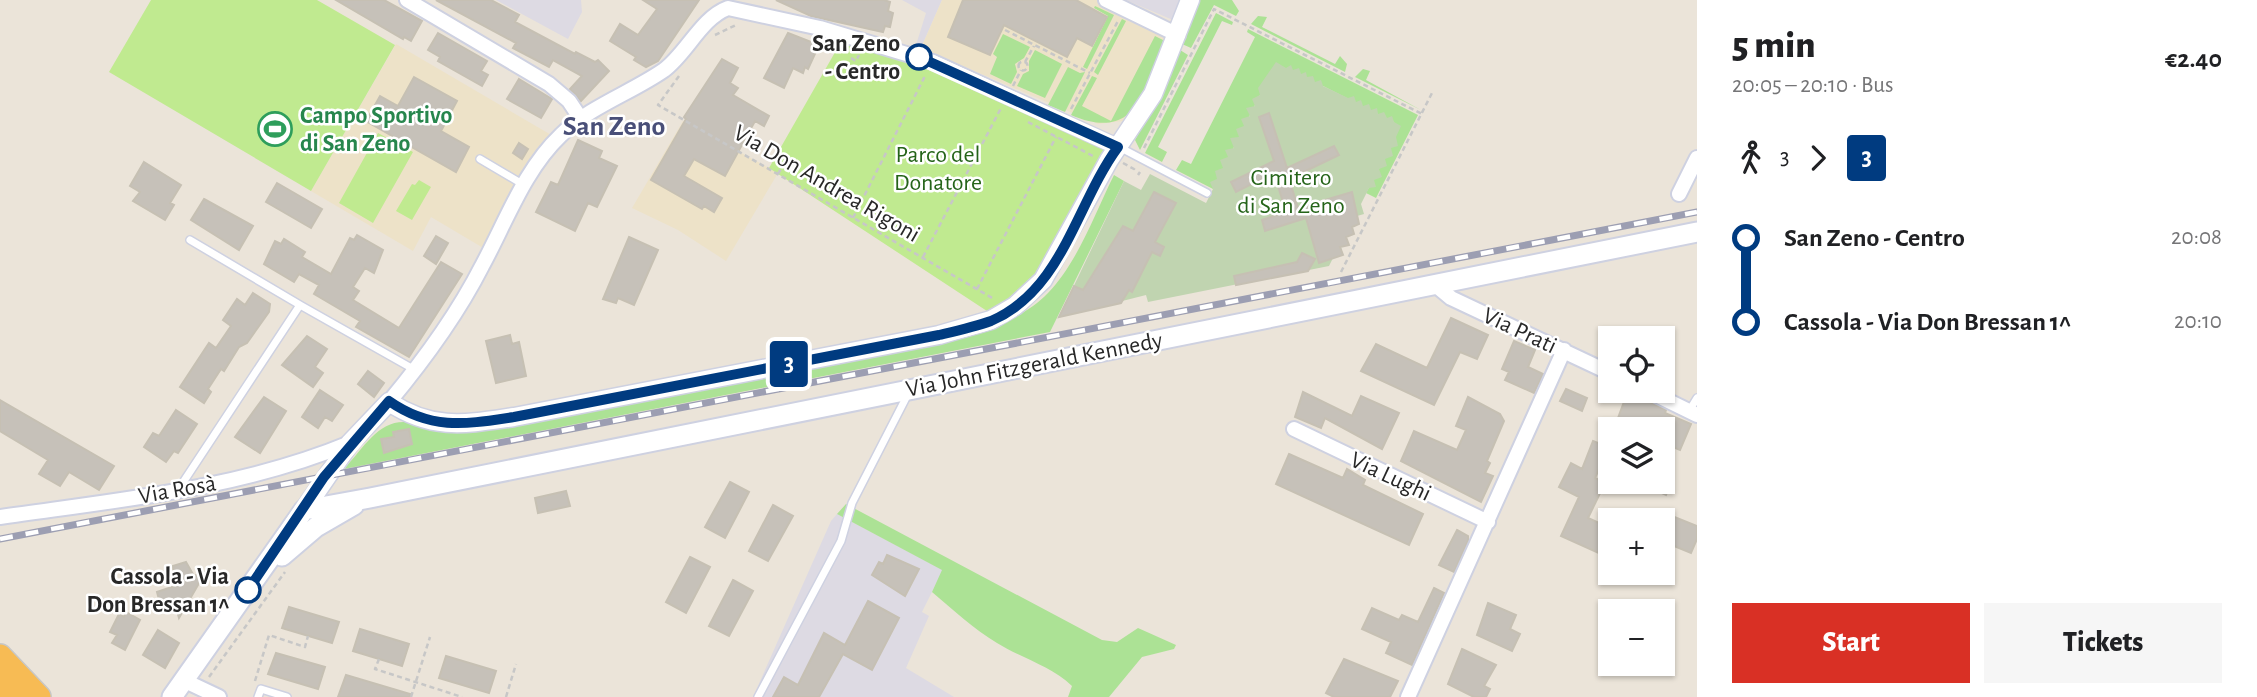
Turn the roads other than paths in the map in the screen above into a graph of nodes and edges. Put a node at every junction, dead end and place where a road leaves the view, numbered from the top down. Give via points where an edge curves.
1 (407, 0) edge
2 (1106, 0) edge
3 (1190, 0) edge
4 (726, 4) edge
5 (1178, 35) junction
6 (581, 119) junction
7 (1118, 147) junction
8 (1697, 158) edge
9 (480, 159) dead end
10 (524, 186) junction
11 (1207, 193) dead end
12 (1679, 194) dead end
13 (1697, 232) edge
14 (190, 240) dead end
15 (1433, 283) junction
16 (300, 305) junction
17 (1564, 350) junction
18 (1598, 367) edge
19 (415, 370) junction
20 (910, 388) junction
21 (1697, 398) edge
22 (389, 401) junction
23 (1673, 403) edge
24 (1693, 413) edge
25 (1294, 429) dead end
26 (350, 443) junction
27 (177, 491) junction
28 (0, 517) edge
29 (307, 517) junction
30 (1488, 522) junction
31 (0, 656) edge
32 (0, 682) edge
33 (192, 684) junction
34 (260, 693) edge
35 (17, 697) edge
36 (39, 697) edge
37 (172, 697) edge
38 (219, 697) edge
39 (287, 697) edge
40 (758, 697) edge
41 (1408, 697) edge

1 - 6 street via 549,84
2 - 5 street
3 - 5 street
4 - 6 street via 665,69
4 - 7 street via 933,62
5 - 7 street via 1153,94
6 - 10 street via 550,147
7 - 11 lane
7 - 22 street via 1044,280 991,320 939,335 457,425 435,422
8 - 12 street
9 - 10 lane
10 - 19 street via 460,305
13 - 15 main road, Via John Fitzgerald Kennedy
14 - 16 lane
15 - 17 street, Via Prati via 1451,298
15 - 20 main road, Via John Fitzgerald Kennedy
16 - 19 lane
16 - 27 lane
17 - 18 street, Via Prati
17 - 30 street
19 - 22 street
20 - 29 main road, Via John Fitzgerald Kennedy via 370,498
20 - 40 lane via 852,503 841,541
21 - 24 lane
22 - 26 street
23 - 24 street
25 - 30 street, Via Lughi
26 - 27 street, Via Rosà via 285,468
26 - 29 street
27 - 28 street, Via Rosà
29 - 33 main road via 243,597
30 - 41 street
31 - 36 highway
32 - 35 highway
33 - 37 main road
33 - 38 street
34 - 39 lane

